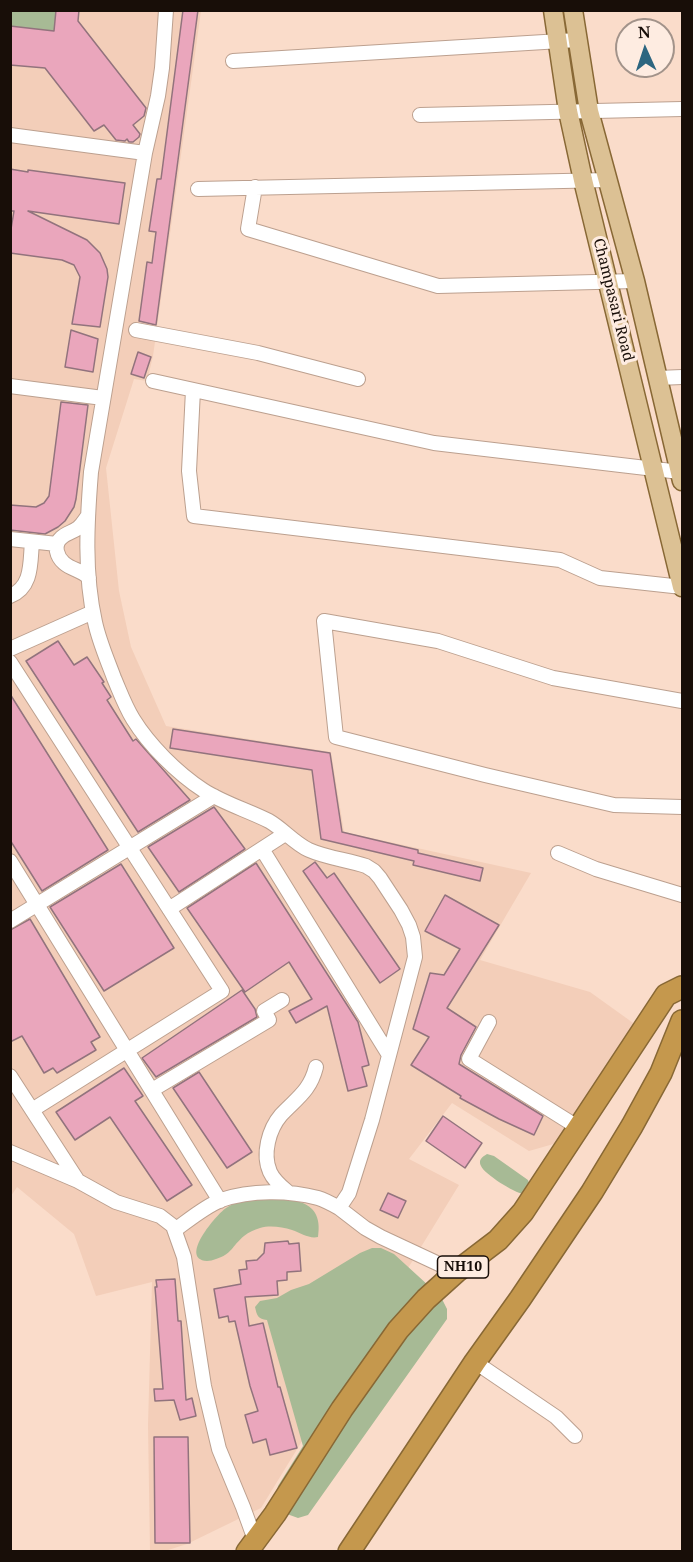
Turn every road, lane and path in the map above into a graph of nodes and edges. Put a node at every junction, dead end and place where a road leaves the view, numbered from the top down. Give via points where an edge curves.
1 (166, 10) edge
2 (553, 10) edge
3 (573, 10) edge
4 (577, 40) junction
5 (557, 42) junction
6 (233, 61) dead end
7 (682, 109) edge
8 (568, 111) junction
9 (590, 111) junction
10 (420, 116) dead end
11 (10, 135) edge
12 (145, 153) junction
13 (584, 180) junction
14 (609, 180) junction
15 (255, 187) junction
16 (198, 189) dead end
17 (635, 281) junction
18 (609, 282) junction
19 (136, 330) dead end
20 (682, 377) edge
21 (658, 378) junction
22 (358, 379) dead end
23 (153, 381) dead end
24 (10, 386) edge
25 (194, 390) junction
26 (103, 398) junction
27 (653, 469) junction
28 (681, 476) edge
29 (87, 517) junction
30 (10, 539) edge
31 (32, 542) junction
32 (57, 544) junction
33 (89, 578) junction
34 (682, 587) edge
35 (10, 596) edge
36 (93, 612) junction
37 (10, 649) edge
38 (10, 662) edge
39 (682, 700) edge
40 (214, 796) junction
41 (682, 807) edge
42 (285, 834) junction
43 (130, 848) junction
44 (262, 849) junction
45 (558, 854) dead end
46 (10, 861) edge
47 (682, 895) edge
48 (38, 905) junction
49 (170, 909) junction
50 (10, 921) edge
51 (682, 987) edge
52 (282, 1000) dead end
53 (682, 1021) edge
54 (489, 1022) dead end
55 (127, 1050) junction
56 (389, 1056) junction
57 (316, 1067) dead end
58 (10, 1076) edge
59 (152, 1090) junction
60 (32, 1110) junction
61 (579, 1128) junction
62 (10, 1152) edge
63 (78, 1181) junction
64 (289, 1193) junction
65 (220, 1201) junction
66 (339, 1208) junction
67 (174, 1230) junction
68 (456, 1272) junction
69 (475, 1362) junction
70 (575, 1436) dead end
71 (251, 1546) edge
72 (349, 1551) edge

1 - 12 street via 158,96
2 - 5 main road, Champasari Road
3 - 4 main road, Champasari Road
4 - 5 street
4 - 9 main road, Champasari Road
5 - 6 street
5 - 8 main road, Champasari Road
7 - 9 street
8 - 9 street
8 - 10 street
8 - 13 main road, Champasari Road
9 - 14 main road, Champasari Road
11 - 12 street
12 - 26 street
13 - 14 street
13 - 15 street
13 - 18 main road, Champasari Road
14 - 17 main road, Champasari Road
15 - 16 street
15 - 18 street via 248,229 438,286
17 - 18 street
17 - 21 main road, Champasari Road
18 - 27 main road, Champasari Road
19 - 22 street via 258,352
20 - 21 street
21 - 28 main road, Champasari Road
23 - 25 street
24 - 26 street
25 - 27 street via 434,443
25 - 34 street via 189,471 194,516 560,560 600,578
26 - 29 street
27 - 28 street
27 - 34 main road, Champasari Road
29 - 32 street
29 - 33 street
30 - 31 street
31 - 32 street
31 - 35 street via 28,579 23,589
32 - 33 street via 60,559
33 - 36 street
36 - 37 street
36 - 40 street via 104,651 132,718 155,748
38 - 43 street
39 - 41 street via 552,678 438,641 324,621 336,737 614,805
40 - 42 street via 271,822
40 - 43 street
42 - 44 street
42 - 56 street via 310,851 374,871 409,925 415,957
43 - 48 street
43 - 49 street
44 - 49 street
44 - 56 street
45 - 47 street
46 - 48 street
48 - 50 street
48 - 55 street
49 - 55 street via 222,991
51 - 61 highway, NH10 via 666,995
52 - 59 street via 264,1011 269,1020
53 - 69 highway via 662,1073 627,1134 563,1236
54 - 61 street via 469,1059
55 - 59 street
55 - 60 street
56 - 66 street via 349,1193
57 - 64 street via 308,1088 279,1117 269,1141 270,1172
58 - 60 street
59 - 65 street
60 - 63 street
61 - 68 highway, NH10 via 523,1212 498,1240
62 - 63 street
63 - 67 street via 116,1202 160,1216
64 - 65 street via 270,1192
64 - 66 street via 320,1199
65 - 67 street
66 - 68 street via 381,1237
67 - 71 street via 186,1268 209,1411 219,1449 243,1507
68 - 71 highway, NH10 via 398,1330
69 - 70 street via 556,1417
69 - 72 highway

